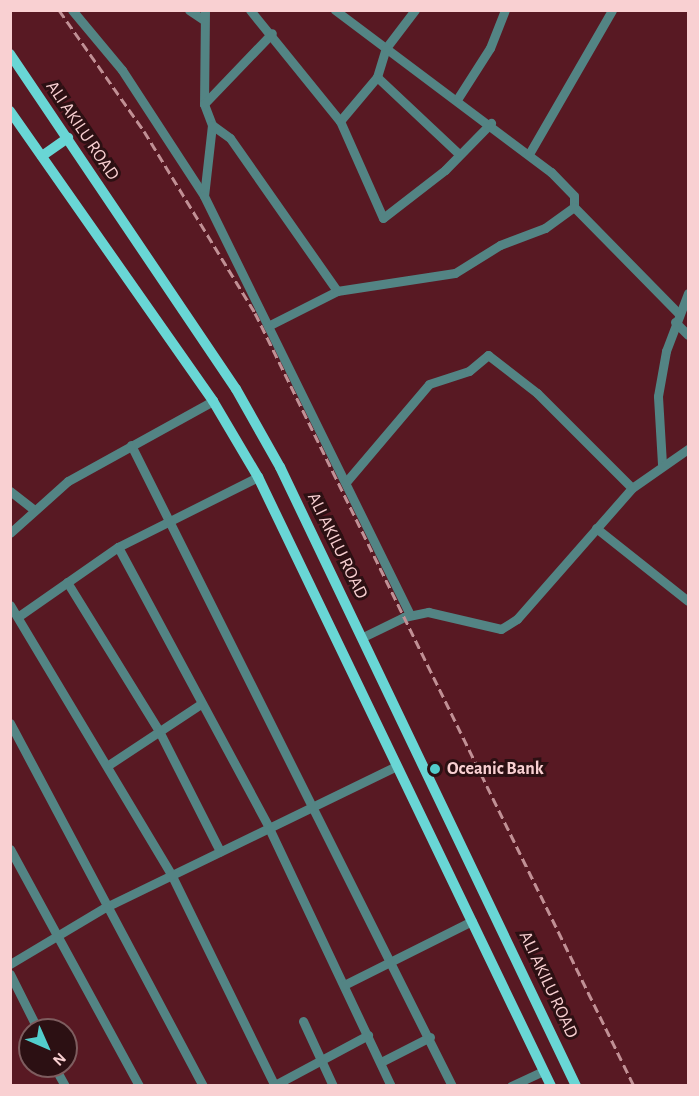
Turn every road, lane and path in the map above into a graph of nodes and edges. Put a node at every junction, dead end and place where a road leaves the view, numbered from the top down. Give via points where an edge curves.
1 (72, 10) edge
2 (189, 10) edge
3 (250, 10) edge
4 (335, 10) edge
5 (415, 10) edge
6 (505, 10) edge
7 (612, 10) edge
8 (204, 15) edge
9 (272, 33) junction
10 (386, 48) junction
11 (10, 54) edge
12 (377, 77) junction
13 (458, 98) junction
14 (204, 104) junction
15 (10, 111) edge
16 (340, 121) junction
17 (490, 123) junction
18 (212, 125) junction
19 (68, 138) junction
20 (459, 154) junction
21 (529, 154) junction
22 (42, 156) junction
23 (204, 196) junction
24 (574, 207) junction
25 (337, 291) junction
26 (688, 293) edge
27 (676, 318) junction
28 (268, 326) junction
29 (688, 335) edge
30 (213, 401) junction
31 (131, 445) junction
32 (688, 449) edge
33 (662, 464) junction
34 (258, 477) junction
35 (346, 482) junction
36 (632, 488) junction
37 (10, 491) edge
38 (34, 510) junction
39 (170, 520) junction
40 (596, 528) junction
41 (10, 533) edge
42 (118, 548) junction
43 (67, 582) junction
44 (688, 601) edge
45 (10, 605) edge
46 (410, 614) junction
47 (19, 616) junction
48 (363, 637) junction
49 (199, 705) junction
50 (10, 723) edge
51 (159, 731) junction
52 (110, 764) junction
53 (394, 767) junction
54 (315, 803) junction
55 (268, 826) junction
56 (10, 849) edge
57 (220, 851) junction
58 (172, 876) junction
59 (104, 908) junction
60 (472, 921) junction
61 (54, 937) junction
62 (392, 963) junction
63 (10, 964) edge
64 (10, 974) edge
65 (344, 985) junction
66 (32, 1018) edge
67 (303, 1021) dead end
68 (368, 1035) junction
69 (430, 1037) junction
70 (321, 1059) junction
71 (381, 1062) junction
72 (543, 1071) junction
73 (274, 1085) edge
74 (139, 1086) edge
75 (203, 1086) edge
76 (333, 1086) edge
77 (391, 1086) edge
78 (452, 1086) edge
79 (511, 1086) edge
80 (551, 1086) edge
81 (576, 1086) edge

1 - 23 street via 122,70
2 - 8 street
3 - 9 street
4 - 10 street
5 - 10 street
6 - 13 street via 490,48
7 - 21 street
8 - 14 street
9 - 14 street
9 - 16 street
10 - 12 street
10 - 13 street
11 - 19 main road, ALI AKILU ROAD
12 - 16 street
12 - 20 street
13 - 17 street
14 - 18 street
15 - 22 main road
16 - 20 street via 383,218
17 - 20 street
17 - 21 street
18 - 23 street
18 - 25 street via 230,138
19 - 22 main road
19 - 48 main road, ALI AKILU ROAD via 236,389
21 - 24 street via 572,192
22 - 30 main road
23 - 28 street
24 - 25 street via 545,228 500,245 455,273
24 - 27 street
25 - 28 street
26 - 27 street
27 - 29 street
27 - 33 street via 658,396
28 - 35 street
30 - 31 street
30 - 34 main road
31 - 38 street via 68,482
31 - 39 street
32 - 33 street
33 - 36 street
34 - 39 street
34 - 53 main road
35 - 36 street via 429,384 469,371 488,355 537,393
35 - 46 street
36 - 40 street
37 - 38 street
38 - 41 street
39 - 42 street
39 - 54 street
40 - 44 street
40 - 46 street via 517,619 501,629 443,614
42 - 43 street
42 - 49 street
43 - 47 street
43 - 51 street
45 - 47 street
46 - 48 street
47 - 52 street
48 - 81 main road, ALI AKILU ROAD
49 - 51 street
49 - 55 street
50 - 59 street
51 - 52 street
51 - 57 street
52 - 58 street
53 - 54 street
53 - 60 main road
54 - 55 street
54 - 62 street
55 - 57 street
55 - 65 street
56 - 61 street
57 - 58 street
58 - 59 street
58 - 73 street
59 - 61 street
59 - 75 street
60 - 62 street
60 - 72 main road
61 - 63 street
61 - 74 street
62 - 65 street
62 - 69 street
64 - 66 street
65 - 68 street
67 - 70 street
68 - 70 street
68 - 71 street
69 - 71 street
69 - 78 street
70 - 73 street
70 - 76 street
71 - 77 street
72 - 79 street
72 - 80 main road

